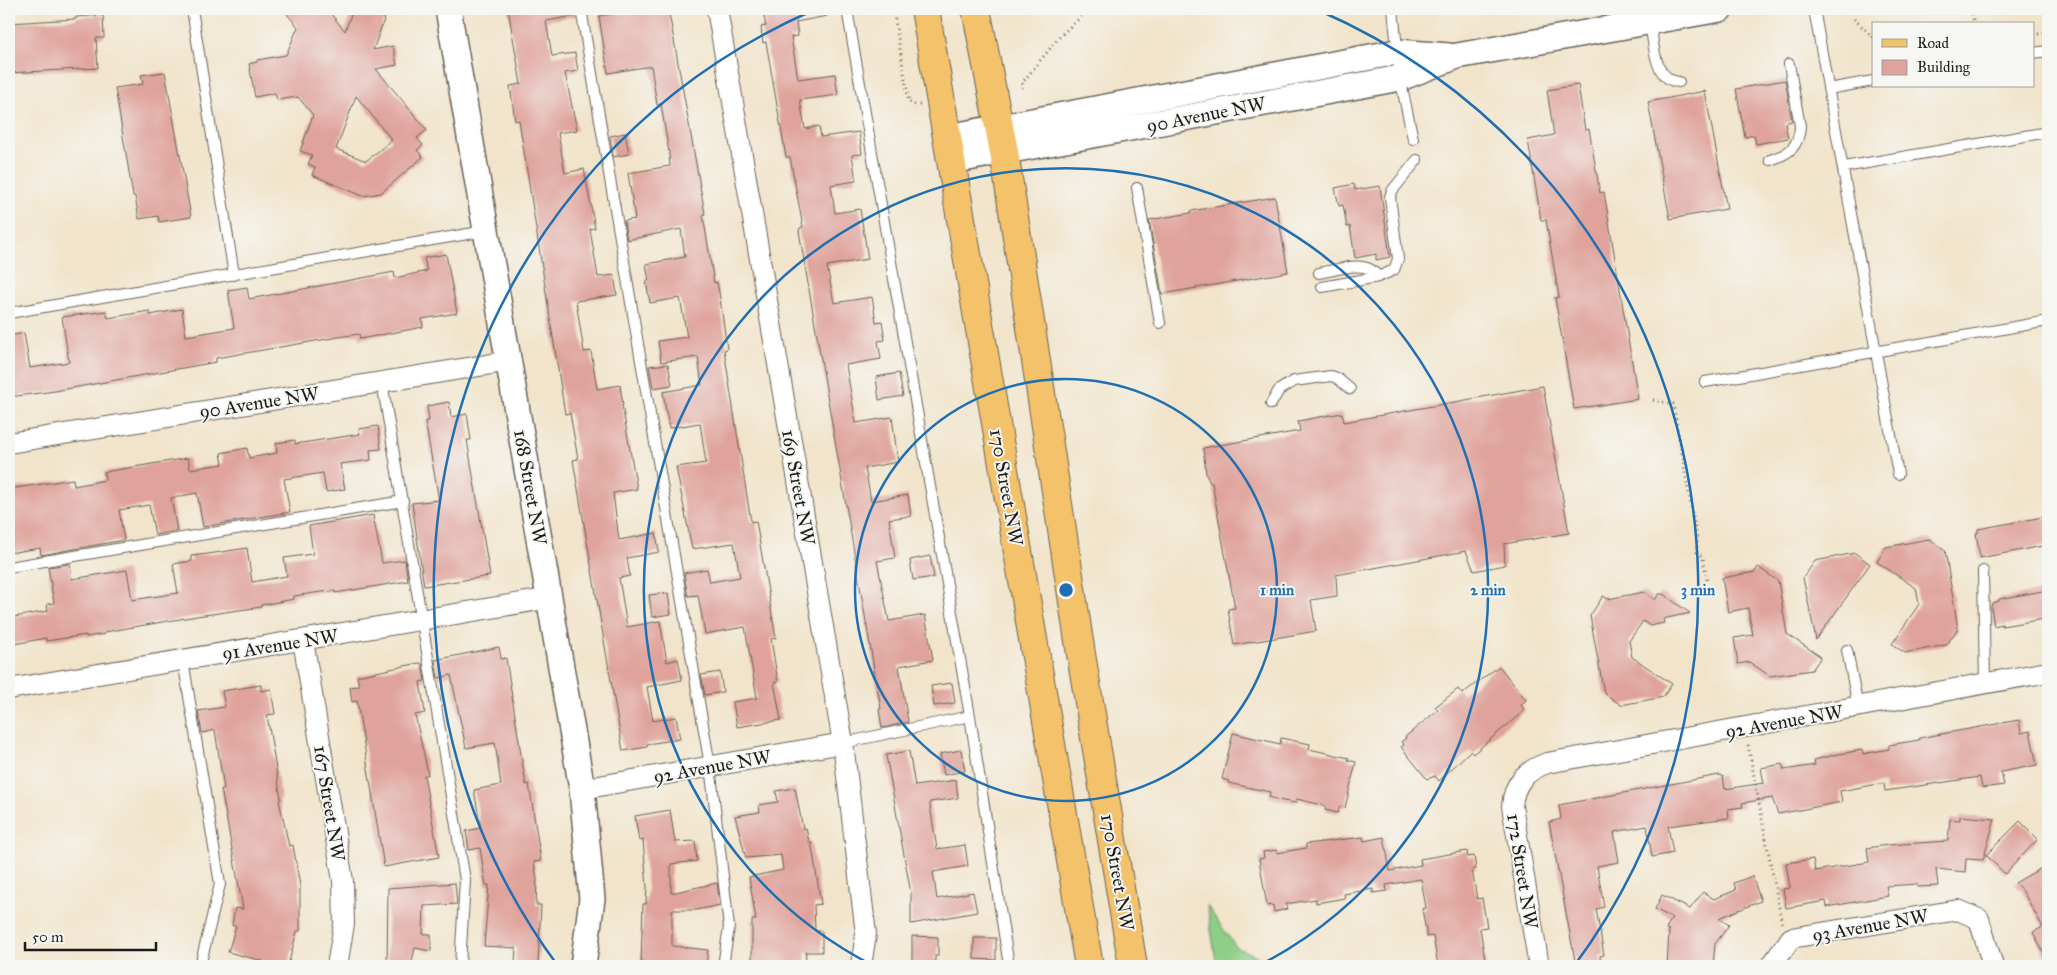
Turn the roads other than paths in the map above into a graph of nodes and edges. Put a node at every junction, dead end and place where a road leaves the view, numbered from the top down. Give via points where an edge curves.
1 (192, 9) edge
2 (448, 9) edge
3 (581, 9) edge
4 (717, 9) edge
5 (847, 9) edge
6 (926, 9) edge
7 (976, 9) edge
8 (1393, 9) edge
9 (1720, 9) edge
10 (1814, 9) edge
11 (1649, 22) junction
12 (2048, 51) edge
13 (1397, 52) junction
14 (2034, 53) edge
15 (1457, 56) junction
16 (1789, 64) dead end
17 (1400, 78) junction
18 (1679, 82) dead end
19 (1872, 82) edge
20 (1828, 89) junction
21 (2048, 132) edge
22 (1413, 138) dead end
23 (1002, 140) junction
24 (950, 149) junction
25 (1417, 160) dead end
26 (1770, 160) dead end
27 (1844, 167) junction
28 (1137, 188) dead end
29 (486, 231) junction
30 (1319, 273) dead end
31 (234, 274) junction
32 (1378, 276) junction
33 (1322, 287) dead end
34 (9, 313) edge
35 (2048, 321) edge
36 (1160, 323) dead end
37 (1877, 351) junction
38 (510, 361) junction
39 (382, 382) junction
40 (1705, 382) dead end
41 (1350, 389) dead end
42 (1271, 404) dead end
43 (9, 443) edge
44 (1898, 474) dead end
45 (403, 502) junction
46 (9, 566) edge
47 (1983, 572) dead end
48 (550, 598) junction
49 (422, 620) junction
50 (303, 640) junction
51 (1847, 650) dead end
52 (183, 660) junction
53 (2048, 672) edge
54 (1985, 684) junction
55 (9, 689) edge
56 (1858, 707) junction
57 (970, 716) junction
58 (843, 743) junction
59 (710, 766) junction
60 (1522, 777) joint
61 (582, 789) junction
62 (200, 966) edge
63 (336, 966) edge
64 (460, 966) edge
65 (583, 966) edge
66 (723, 966) edge
67 (861, 966) edge
68 (1009, 966) edge
69 (1089, 966) edge
70 (1134, 966) edge
71 (1539, 966) edge
72 (1771, 966) edge
73 (1993, 966) edge

1 - 31 lane
2 - 29 street, 168 Street NW
3 - 59 lane
4 - 58 street, 169 Street NW
5 - 57 lane
6 - 24 main road, 170 Street NW
7 - 23 main road, 170 Street NW
8 - 13 lane
9 - 11 street, 90 Avenue NW
10 - 20 lane
11 - 15 street, 90 Avenue NW
11 - 18 lane via 1660,72 1668,80
12 - 14 lane
13 - 15 street, 90 Avenue NW
13 - 17 lane
13 - 23 street, 90 Avenue NW
15 - 17 street, 90 Avenue NW
16 - 26 lane via 1799,136 1792,150
17 - 22 lane
17 - 23 street, 90 Avenue NW
19 - 20 lane
20 - 27 lane
21 - 27 lane
23 - 24 street, 90 Avenue NW
23 - 70 main road, 170 Street NW via 1081,654
24 - 69 main road, 170 Street NW
25 - 32 lane via 1390,197 1397,264 1394,270
27 - 37 lane
28 - 36 lane
29 - 31 lane
29 - 38 street, 168 Street NW
30 - 32 lane via 1362,266 1371,268
31 - 34 lane
32 - 33 lane
35 - 37 lane
37 - 40 lane
37 - 44 lane
38 - 39 street, 90 Avenue NW
38 - 48 street, 168 Street NW
39 - 43 street, 90 Avenue NW
39 - 45 lane
41 - 42 lane via 1331,376 1294,381 1279,390
45 - 46 lane
45 - 49 lane
47 - 54 lane
48 - 49 street, 91 Avenue NW
48 - 61 street, 168 Street NW
49 - 50 street, 91 Avenue NW
49 - 64 lane via 465,880
50 - 52 street, 91 Avenue NW
50 - 63 street, 167 Street NW via 343,881 344,924
51 - 56 lane
52 - 55 street, 91 Avenue NW
52 - 62 lane via 220,884
53 - 54 street, 92 Avenue NW
54 - 56 street, 92 Avenue NW
56 - 60 street, 92 Avenue NW via 1547,763
57 - 58 lane
57 - 68 lane
58 - 59 street, 92 Avenue NW
58 - 67 street, 169 Street NW via 866,934
59 - 61 street, 92 Avenue NW
59 - 66 lane via 729,927
60 - 71 street, 172 Street NW via 1513,795 1512,806
61 - 65 street, 168 Street NW via 592,899
72 - 73 street, 93 Avenue NW via 1792,938 1958,910 1979,919

